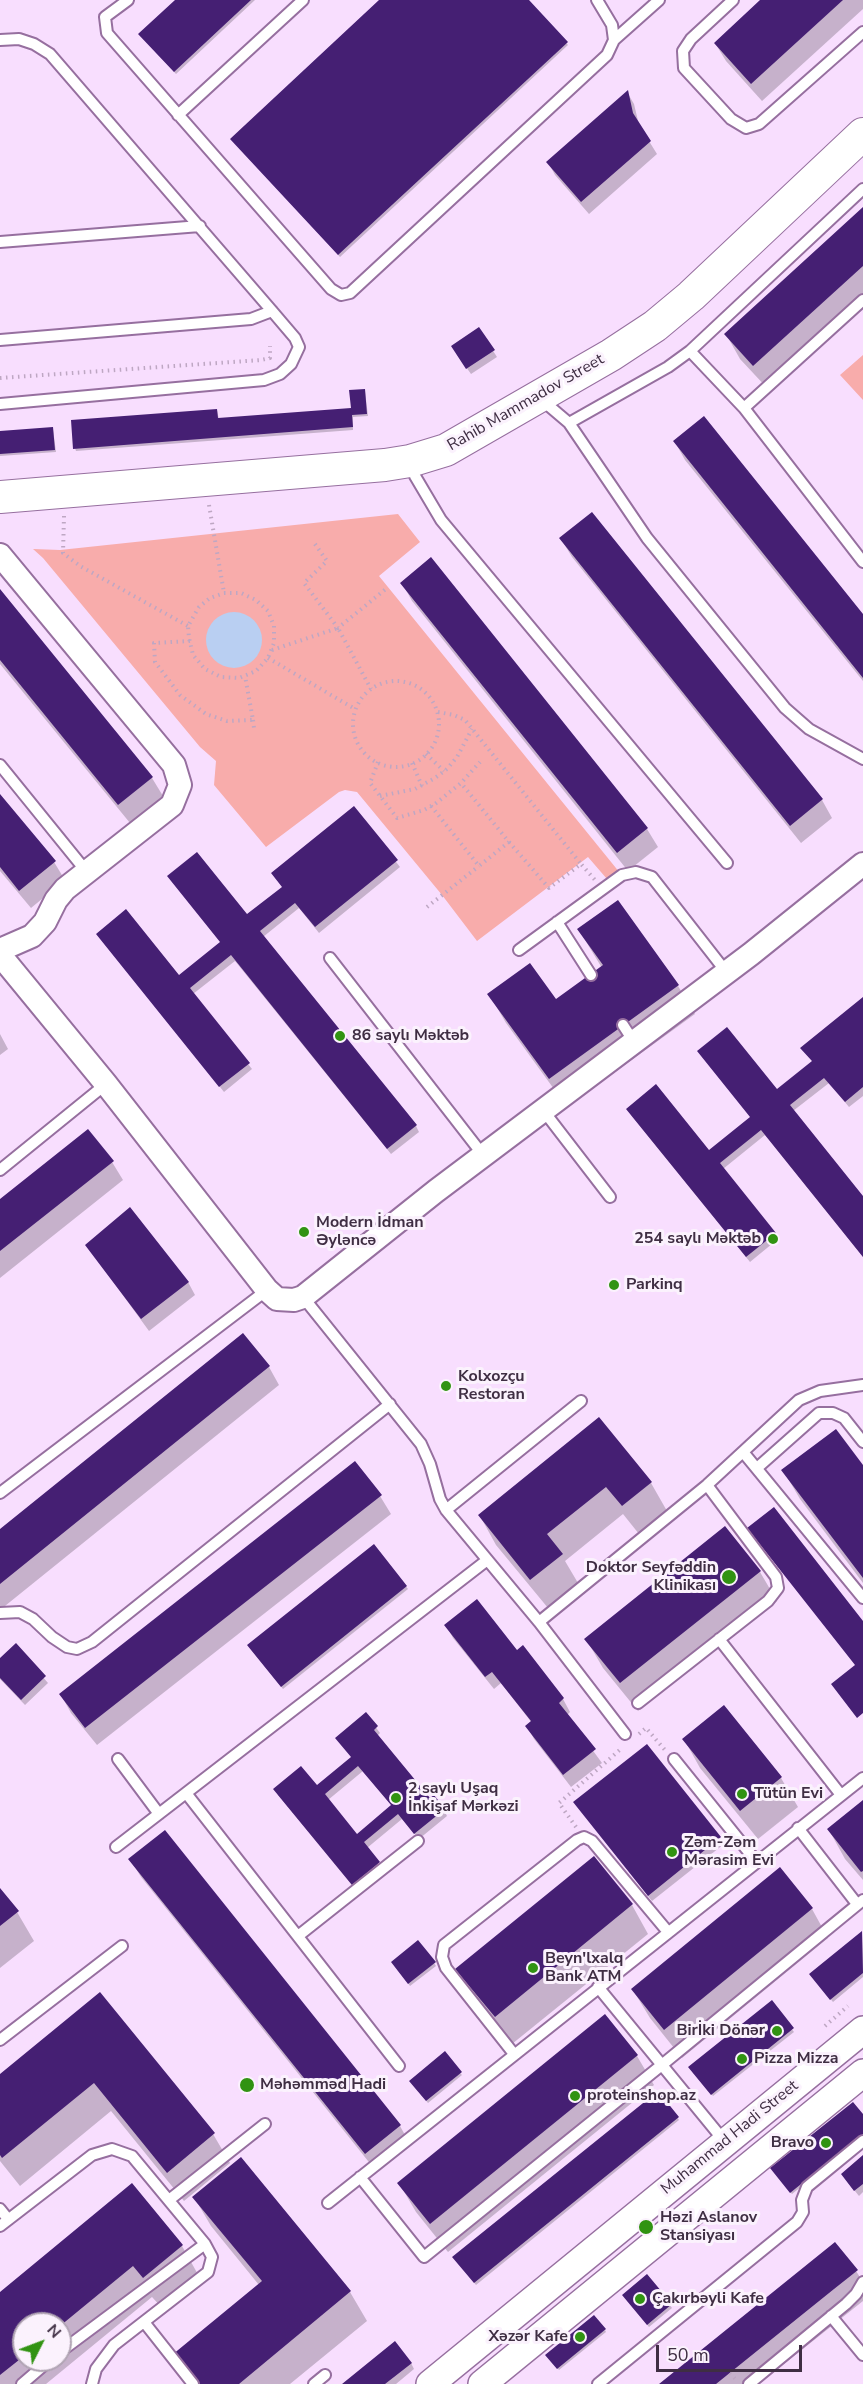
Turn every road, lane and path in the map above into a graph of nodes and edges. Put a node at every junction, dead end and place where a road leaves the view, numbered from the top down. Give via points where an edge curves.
1 (128, 0) edge
2 (303, 0) edge
3 (597, 0) edge
4 (659, 0) edge
5 (733, 0) edge
6 (863, 32) edge
7 (0, 40) edge
8 (614, 40) junction
9 (178, 115) junction
10 (863, 134) edge
11 (863, 159) edge
12 (863, 189) edge
13 (200, 226) junction
14 (0, 242) edge
15 (863, 300) edge
16 (272, 310) junction
17 (679, 330) junction
18 (0, 340) edge
19 (270, 346) dead end
20 (0, 378) edge
21 (0, 404) edge
22 (744, 408) junction
23 (559, 414) junction
24 (412, 469) junction
25 (207, 495) junction
26 (0, 497) edge
27 (64, 506) junction
28 (0, 512) edge
29 (315, 544) dead end
30 (0, 555) edge
31 (862, 559) edge
32 (387, 588) dead end
33 (224, 593) junction
34 (188, 626) junction
35 (338, 628) junction
36 (190, 641) junction
37 (271, 651) junction
38 (268, 658) junction
39 (244, 676) junction
40 (371, 689) junction
41 (355, 709) junction
42 (438, 712) junction
43 (253, 720) junction
44 (254, 728) dead end
45 (471, 729) junction
46 (426, 754) junction
47 (863, 759) edge
48 (378, 762) junction
49 (480, 762) dead end
50 (412, 763) junction
51 (0, 765) edge
52 (444, 771) junction
53 (461, 783) junction
54 (422, 786) junction
55 (380, 796) junction
56 (431, 806) junction
57 (510, 842) junction
58 (727, 863) dead end
59 (580, 864) junction
60 (863, 864) edge
61 (479, 866) junction
62 (86, 871) junction
63 (603, 889) junction
64 (427, 907) dead end
65 (557, 922) junction
66 (0, 950) edge
67 (519, 950) dead end
68 (0, 955) edge
69 (330, 958) dead end
70 (727, 972) junction
71 (591, 975) dead end
72 (106, 1084) junction
73 (543, 1110) junction
74 (483, 1155) junction
75 (0, 1170) edge
76 (610, 1197) dead end
77 (267, 1290) junction
78 (303, 1297) junction
79 (863, 1385) edge
80 (581, 1401) dead end
81 (390, 1404) junction
82 (863, 1442) edge
83 (743, 1452) junction
84 (757, 1468) junction
85 (707, 1485) junction
86 (0, 1493) edge
87 (447, 1510) junction
88 (486, 1561) junction
89 (863, 1598) edge
90 (0, 1613) edge
91 (539, 1622) junction
92 (719, 1639) junction
93 (638, 1703) dead end
94 (638, 1735) dead end
95 (627, 1738) joint
96 (118, 1759) dead end
97 (674, 1759) joint
98 (863, 1778) edge
99 (186, 1793) junction
100 (841, 1795) junction
101 (159, 1814) junction
102 (798, 1828) junction
103 (584, 1838) junction
104 (418, 1841) dead end
105 (116, 1846) dead end
106 (756, 1862) junction
107 (860, 1902) edge
108 (668, 1932) junction
109 (298, 1936) junction
110 (122, 1946) dead end
111 (598, 1987) junction
112 (848, 2006) dead end
113 (825, 2026) dead end
114 (863, 2030) edge
115 (0, 2040) edge
116 (514, 2054) junction
117 (663, 2064) junction
118 (399, 2066) dead end
119 (858, 2082) edge
120 (265, 2124) dead end
121 (863, 2141) edge
122 (725, 2142) junction
123 (360, 2177) junction
124 (169, 2200) junction
125 (328, 2203) dead end
126 (651, 2203) junction
127 (0, 2209) edge
128 (4, 2223) edge
129 (670, 2229) junction
130 (205, 2244) junction
131 (863, 2282) edge
132 (831, 2316) junction
133 (144, 2322) junction
134 (72, 2343) edge
135 (863, 2355) edge
136 (36, 2372) edge
137 (325, 2375) dead end
138 (22, 2384) edge
139 (92, 2384) edge
140 (193, 2384) edge
141 (314, 2384) edge
142 (430, 2384) edge
143 (482, 2384) edge
144 (598, 2384) edge
145 (749, 2384) edge

1 - 9 lane via 105,17 107,33
2 - 9 lane
3 - 8 lane via 612,25
4 - 8 lane
5 - 6 lane via 691,39 683,51 684,68 731,119 746,128 759,124
7 - 13 lane via 19,39 50,54
8 - 9 lane via 607,55 350,293 341,295 331,289
10 - 17 main road, Rahib Mammadov Street
11 - 17 main road, Rahib Mammadov Street
12 - 17 lane
13 - 14 lane
13 - 16 lane
15 - 22 lane
16 - 18 lane via 251,319
16 - 21 lane via 299,347 291,364 264,380
17 - 22 lane
17 - 23 main road, Rahib Mammadov Street via 638,354
17 - 24 main road, Rahib Mammadov Street via 656,326
19 - 20 path via 270,358 261,360
22 - 31 lane
23 - 24 main road, Rahib Mammadov Street via 447,464
23 - 47 lane via 647,538 785,708 809,729
24 - 25 main road, Rahib Mammadov Street
24 - 26 main road, Rahib Mammadov Street
24 - 58 lane via 441,520
25 - 27 main road, Rahib Mammadov Street
25 - 33 path
27 - 28 main road, Rahib Mammadov Street
27 - 34 path via 63,553
29 - 35 path via 327,561 304,583
30 - 62 street via 174,765 178,775 180,785 172,805
32 - 35 path
33 - 34 path via 199,608
33 - 37 path via 241,593 268,611 274,626
34 - 36 path
35 - 37 path
35 - 40 path
36 - 39 path via 194,655 205,669 221,677
36 - 43 path via 154,643 155,662 180,695 217,718
37 - 38 path
38 - 39 path via 256,671
38 - 41 path
39 - 43 path
40 - 41 path
40 - 42 path via 397,681 415,685 429,696
41 - 48 path via 353,726 358,744 369,758
42 - 45 path via 465,720
42 - 46 path via 439,730
43 - 44 path
45 - 52 path via 457,757
45 - 59 path
46 - 50 path
46 - 52 path
48 - 50 path via 386,766
48 - 55 path via 370,783
49 - 53 path
50 - 54 path
51 - 62 lane
52 - 54 path
53 - 56 path
53 - 57 path
54 - 55 path
55 - 56 path via 397,818
56 - 61 path
57 - 59 path via 549,888
57 - 61 path
59 - 63 path
60 - 70 street
61 - 64 path
62 - 66 street via 56,900 45,922 32,936
63 - 65 lane
63 - 70 lane via 622,875 636,872 652,877
65 - 67 lane
65 - 71 lane
68 - 72 street
69 - 74 lane
70 - 73 street via 629,1034
72 - 75 lane
72 - 77 street
73 - 74 street
73 - 76 lane
74 - 78 street
77 - 78 street via 285,1301
77 - 86 lane
78 - 81 lane
79 - 83 lane via 820,1391 799,1400
80 - 87 lane
81 - 87 lane via 421,1444
81 - 90 lane via 92,1642 67,1647 20,1612
82 - 84 lane via 844,1418 819,1413
83 - 84 lane
83 - 85 lane
84 - 89 lane
85 - 91 lane
85 - 92 lane via 779,1583 768,1601
87 - 88 lane
88 - 91 lane
88 - 99 lane
91 - 95 lane
92 - 93 lane
92 - 100 lane
94 - 97 path via 646,1728
95 - 103 path via 559,1803
96 - 101 lane
97 - 106 lane
98 - 100 lane
99 - 101 lane
99 - 109 lane
100 - 102 lane
101 - 105 lane
102 - 106 lane
102 - 107 lane
103 - 108 lane via 592,1841
103 - 116 lane via 444,1945 441,1957 446,1968
104 - 109 lane
106 - 108 lane
107 - 117 lane
108 - 111 lane
109 - 118 lane
110 - 115 lane
111 - 116 lane
111 - 117 lane
112 - 113 path
114 - 122 street, Muhammad Hadi Street
116 - 123 lane
117 - 122 lane
117 - 123 lane via 424,2257
119 - 129 street, Muhammad Hadi Street
120 - 124 lane
121 - 144 lane via 807,2187 803,2212 797,2222
122 - 126 street, Muhammad Hadi Street
123 - 125 lane
124 - 128 lane via 132,2156 111,2149 92,2155
124 - 130 lane
126 - 129 street
126 - 142 street, Muhammad Hadi Street
127 - 128 lane
129 - 143 street, Muhammad Hadi Street
130 - 133 lane via 212,2257 208,2272
130 - 134 lane
131 - 132 lane via 856,2294
132 - 135 lane
132 - 145 lane
133 - 139 lane via 114,2345 96,2369
133 - 140 lane
136 - 138 lane
137 - 141 lane

